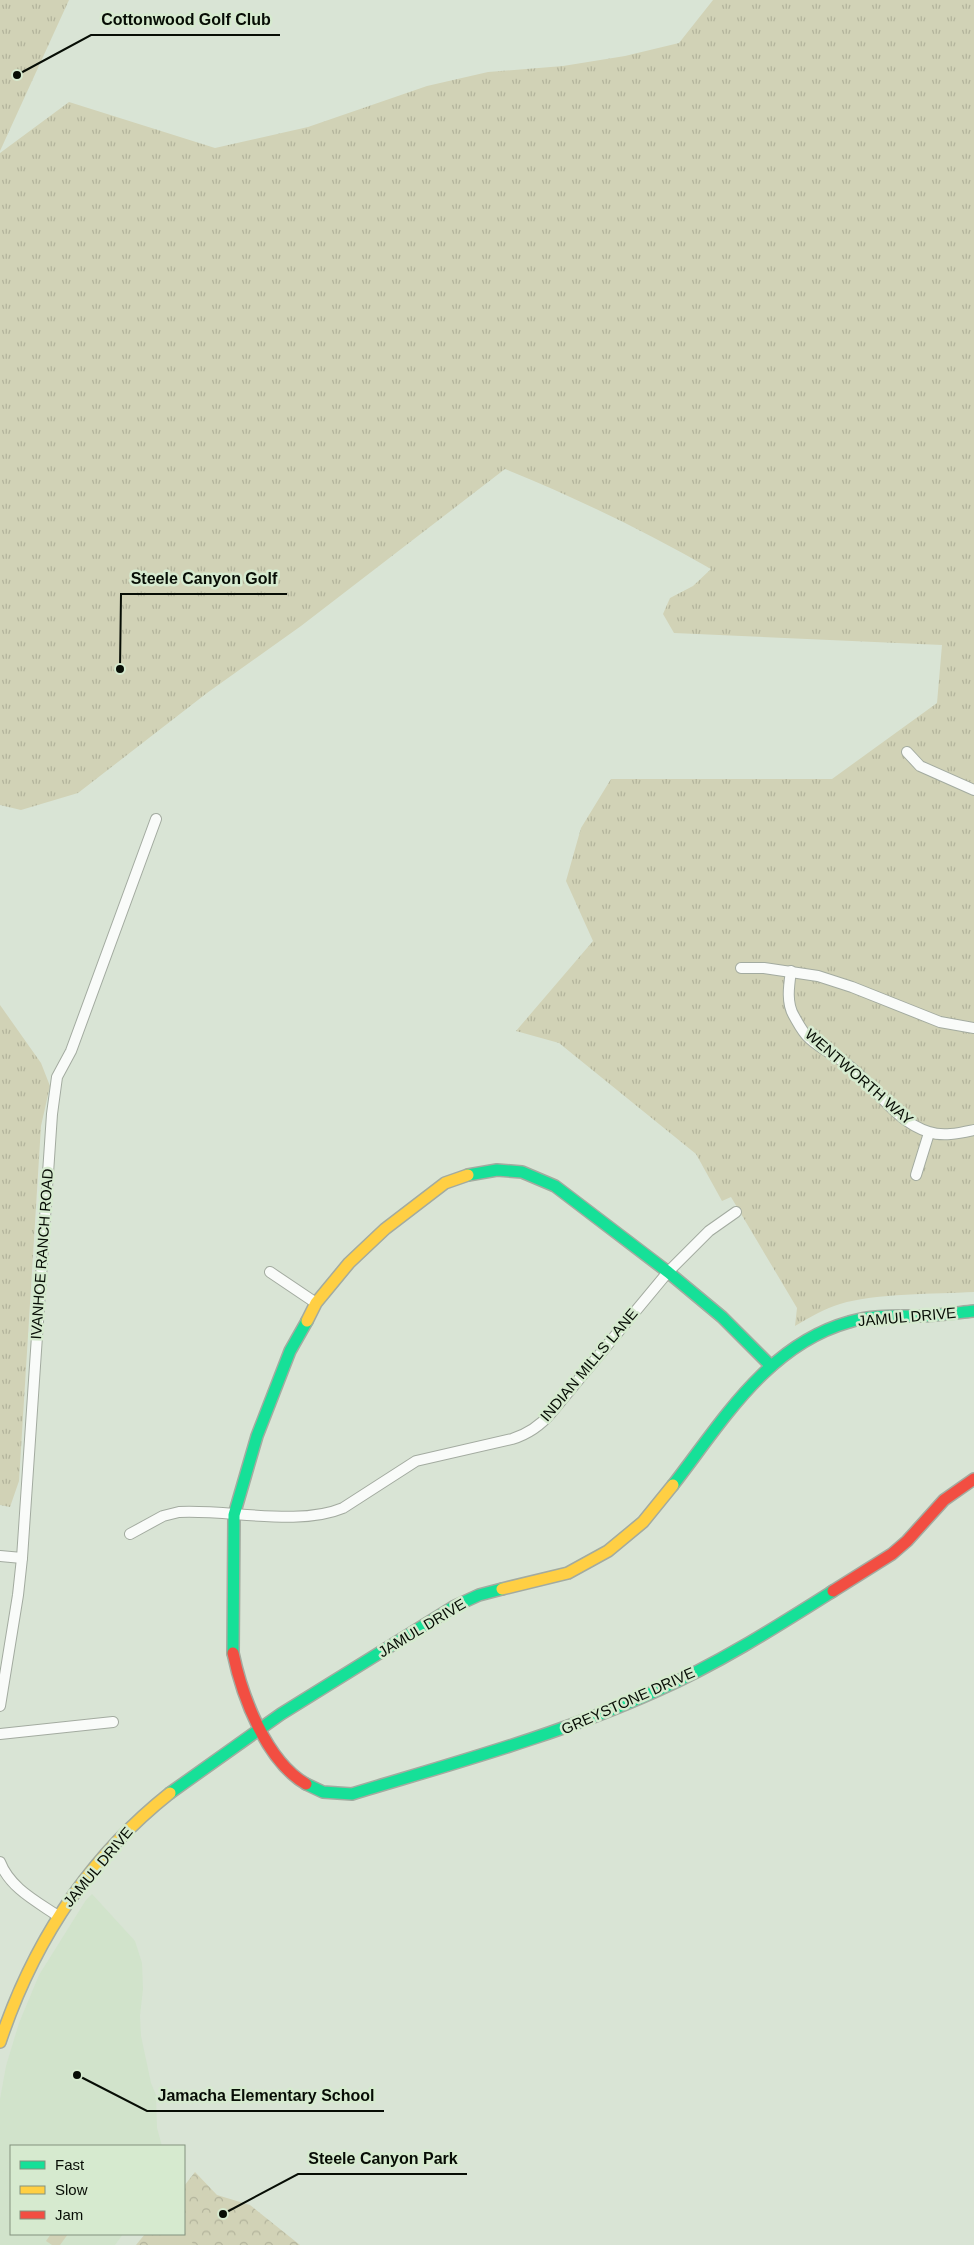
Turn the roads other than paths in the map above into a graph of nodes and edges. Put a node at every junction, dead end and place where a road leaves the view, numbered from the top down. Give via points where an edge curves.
1 (907, 752) dead end
2 (974, 790) edge
3 (156, 819) dead end
4 (741, 968) dead end
5 (791, 971) junction
6 (974, 1028) edge
7 (974, 1130) edge
8 (930, 1133) junction
9 (916, 1175) dead end
10 (736, 1212) dead end
11 (270, 1272) dead end
12 (668, 1272) junction
13 (316, 1303) junction
14 (974, 1311) edge
15 (771, 1366) junction
16 (974, 1479) edge
17 (234, 1515) junction
18 (130, 1534) dead end
19 (0, 1556) edge
20 (22, 1558) junction
21 (2, 1674) edge
22 (0, 1706) edge
23 (113, 1722) dead end
24 (260, 1728) junction
25 (0, 1734) edge
26 (1, 1868) edge
27 (58, 1916) junction
28 (0, 2042) edge

1 - 2 street via 920,766
3 - 20 street, IVANHOE RANCH ROAD via 71,1051 57,1077 51,1124
4 - 5 street
5 - 6 street via 852,987 940,1022
5 - 8 street, WENTWORTH WAY via 788,989 792,1014 808,1038 857,1073 892,1110
7 - 8 street, WENTWORTH WAY via 953,1134
8 - 9 street
10 - 12 street, INDIAN MILLS LANE via 708,1231
11 - 13 street
12 - 13 street, GREYSTONE DRIVE via 555,1186 522,1172 487,1170 455,1178 430,1192 349,1263
12 - 15 street, GREYSTONE DRIVE via 722,1317
12 - 17 street, INDIAN MILLS LANE via 551,1413 526,1434 416,1461 330,1513
13 - 17 street, GREYSTONE DRIVE via 273,1390
14 - 15 street, JAMUL DRIVE via 880,1316 848,1322 805,1341
15 - 24 street, JAMUL DRIVE via 760,1375 643,1522 608,1551 568,1573 479,1595 455,1606
16 - 24 street, GREYSTONE DRIVE via 944,1500 892,1554 772,1629 657,1691 556,1732 360,1792 344,1794 319,1791 296,1779 281,1763
17 - 18 street, INDIAN MILLS LANE via 179,1512 163,1516
17 - 24 street, GREYSTONE DRIVE via 232,1651 246,1702
19 - 20 street
20 - 21 street, IVANHOE RANCH ROAD via 18,1596
21 - 22 street, IVANHOE RANCH ROAD
23 - 25 street
24 - 27 street, JAMUL DRIVE via 176,1786 141,1816 92,1868
26 - 27 street via 20,1891
27 - 28 street, JAMUL DRIVE via 26,1973

